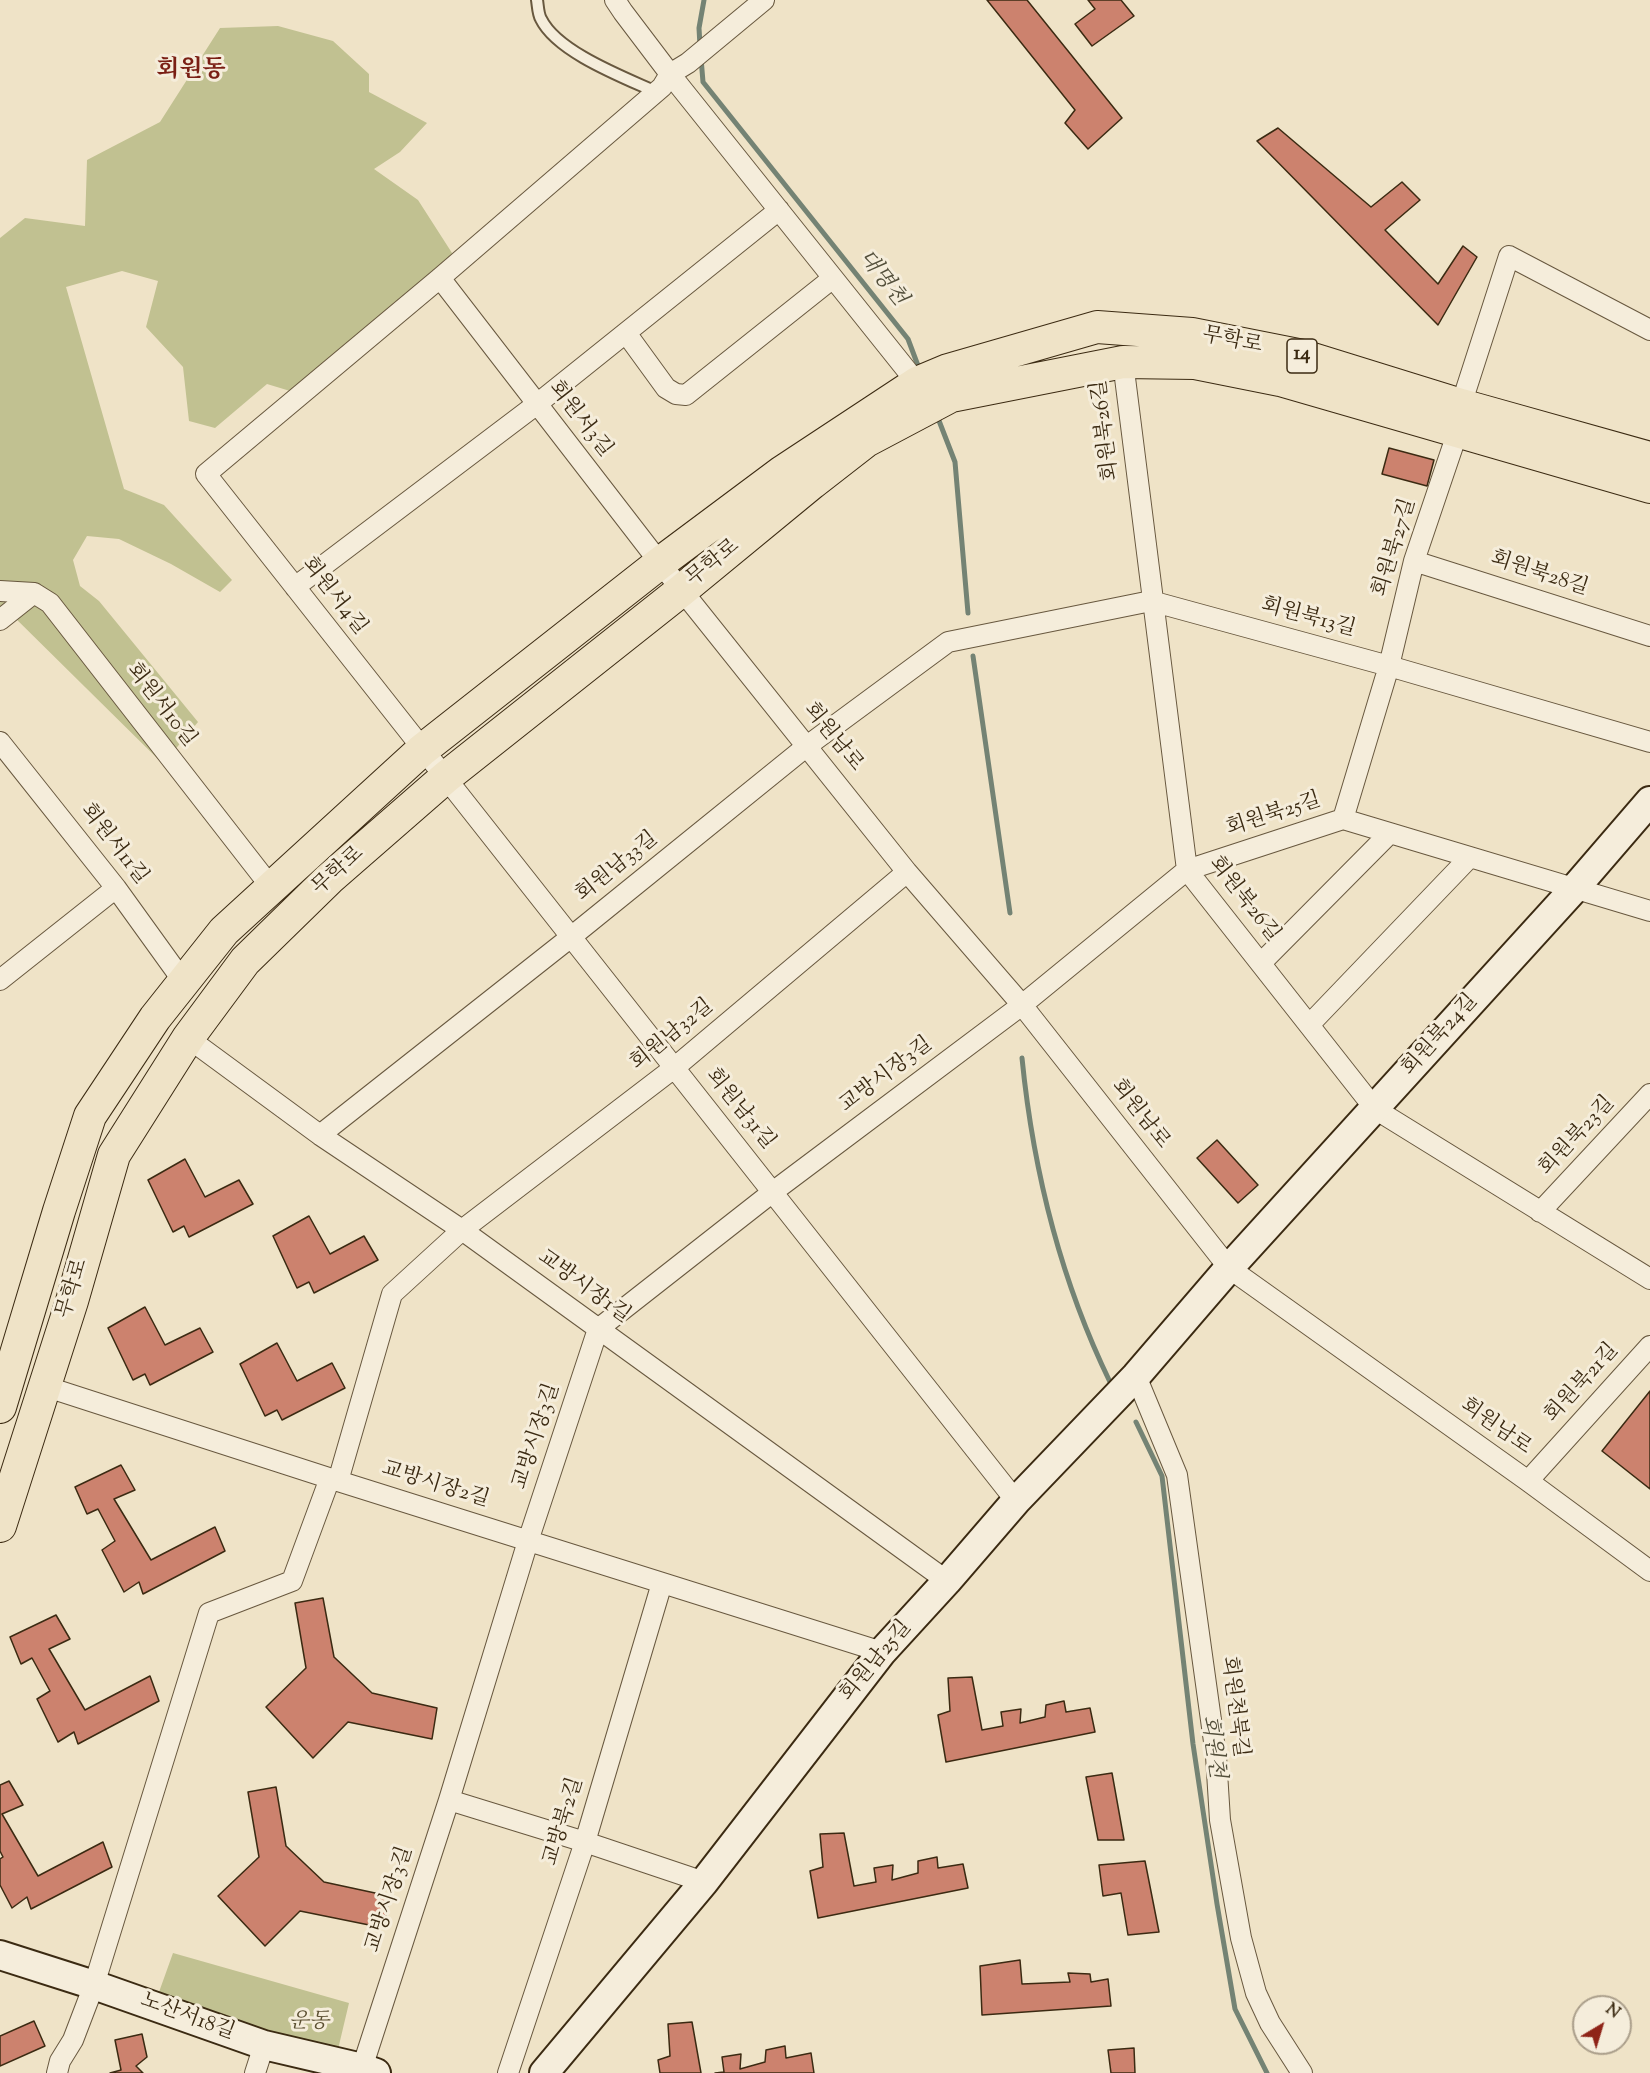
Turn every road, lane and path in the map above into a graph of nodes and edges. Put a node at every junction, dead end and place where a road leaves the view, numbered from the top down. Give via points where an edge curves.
1 (537, 0) edge
2 (615, 0) edge
3 (764, 0) edge
4 (670, 74) junction
5 (656, 92) junction
6 (779, 210) junction
7 (440, 278) junction
8 (833, 278) junction
9 (1650, 330) edge
10 (626, 333) junction
11 (1123, 362) junction
12 (936, 389) junction
13 (537, 404) junction
14 (1460, 418) junction
15 (1650, 458) edge
16 (1650, 487) edge
17 (1414, 561) junction
18 (660, 563) junction
19 (295, 587) junction
20 (682, 590) junction
21 (0, 591) edge
22 (34, 593) junction
23 (1151, 601) junction
24 (0, 620) edge
25 (1650, 636) edge
26 (948, 642) joint
27 (1389, 666) junction
28 (0, 742) edge
29 (1650, 742) edge
30 (807, 746) junction
31 (422, 750) junction
32 (446, 777) junction
33 (1650, 801) edge
34 (1343, 819) junction
35 (1389, 834) junction
36 (1470, 857) junction
37 (1186, 870) junction
38 (907, 872) junction
39 (271, 887) junction
40 (116, 888) junction
41 (1575, 888) junction
42 (1650, 911) edge
43 (571, 937) junction
44 (1261, 963) junction
45 (0, 980) edge
46 (183, 981) junction
47 (1022, 1005) junction
48 (1309, 1025) junction
49 (188, 1038) junction
50 (674, 1068) junction
51 (1650, 1094) edge
52 (1375, 1109) junction
53 (320, 1135) junction
54 (774, 1191) junction
55 (1540, 1212) junction
56 (462, 1230) junction
57 (1229, 1268) junction
58 (1650, 1278) edge
59 (598, 1329) junction
60 (1650, 1346) edge
61 (5, 1371) edge
62 (1136, 1376) junction
63 (44, 1386) junction
64 (0, 1407) edge
65 (334, 1480) junction
66 (1528, 1481) junction
67 (1016, 1501) junction
68 (0, 1526) edge
69 (528, 1541) junction
70 (1650, 1571) edge
71 (948, 1581) junction
72 (662, 1583) junction
73 (882, 1652) junction
74 (449, 1800) junction
75 (585, 1842) junction
76 (704, 1882) junction
77 (0, 1955) edge
78 (94, 1985) junction
79 (264, 2046) junction
80 (352, 2069) edge
81 (57, 2073) edge
82 (255, 2073) edge
83 (508, 2073) edge
84 (544, 2073) edge
85 (1302, 2073) edge

1 - 5 lane via 541,18 560,42
2 - 4 street
3 - 4 street
4 - 5 street
4 - 6 street
5 - 7 street
6 - 8 street
6 - 10 street
7 - 13 street, 회원서3길
7 - 19 street, 회원서4길 via 206,474
8 - 10 street via 686,395 666,387
8 - 12 street
9 - 14 street, 회원북27길 via 1509,256
10 - 13 street
11 - 12 main road, 무학로
11 - 14 main road, 무학로 via 1195,363
11 - 23 street, 회원북26길
12 - 14 main road, 무학로 / 14 via 1097,327 1192,334 1303,356
12 - 18 main road, 무학로 via 782,472
12 - 20 main road, 무학로 via 812,483
13 - 18 street, 회원서3길
13 - 19 street
14 - 15 main road, 무학로 / 14
14 - 16 main road, 무학로
14 - 17 street, 회원북27길
17 - 25 street, 회원북28길
17 - 27 street, 회원북27길
18 - 20 street, 회원서3길
18 - 31 main road, 무학로
19 - 31 street, 회원서4길
20 - 30 street, 회원남로
20 - 32 main road, 무학로
21 - 22 street
22 - 24 street
22 - 39 street, 회원서10길 via 50,603
23 - 26 street, 회원북13길
23 - 27 street, 회원북13길
23 - 37 street, 회원북26길
26 - 30 street, 회원남33길
27 - 29 street, 회원북13길
27 - 34 street, 회원북27길
28 - 40 street, 회원서11길
30 - 38 street, 회원남로
30 - 43 street, 회원남33길
31 - 32 street, 회원남31길
31 - 39 main road, 무학로
32 - 43 street, 회원남31길
32 - 49 main road, 무학로 via 329,879 245,961
33 - 41 main road, 회원북24길
34 - 35 street, 회원북25길
34 - 37 street, 회원북25길
35 - 36 street, 회원북25길
35 - 44 street
36 - 41 street, 회원북25길
36 - 48 street
37 - 44 street, 회원북26길
37 - 47 street, 회원북25길
38 - 47 street, 회원남로
38 - 50 street, 회원남32길
39 - 46 main road, 무학로 via 224,931
40 - 45 street
40 - 46 street, 회원서11길
41 - 42 street, 회원북25길
41 - 52 main road, 회원북24길
43 - 50 street, 회원남31길
43 - 53 street, 회원남33길
44 - 48 street, 회원북26길
46 - 61 main road, 무학로 via 90,1116
47 - 54 street, 교방시장3길
47 - 57 street, 회원남로
48 - 52 street, 회원북26길
49 - 53 street, 교방시장1길
49 - 63 main road, 무학로 via 114,1155
50 - 54 street, 회원남31길
50 - 56 street, 회원남32길
51 - 55 street, 회원북23길
52 - 55 street, 회원북26길
52 - 57 main road, 회원북24길
53 - 56 street, 교방시장1길
54 - 59 street, 교방시장3길
54 - 67 street, 회원남31길
55 - 58 street, 회원북26길
56 - 59 street, 교방시장1길
56 - 65 street, 회원남32길 via 392,1294
57 - 62 main road, 회원남25길
57 - 66 street, 회원남로
59 - 69 street, 교방시장3길
59 - 71 street, 교방시장1길
60 - 66 street, 회원북21길
61 - 64 main road, 무학로
62 - 67 main road, 회원남25길
62 - 85 street, 회원천북길 via 1177,1475 1216,1756 1220,1820 1241,1938 1256,1994
63 - 65 street, 교방시장2길
63 - 68 main road, 무학로
65 - 69 street, 교방시장2길
65 - 78 street, 회원남32길 via 292,1581 209,1613
66 - 70 street, 회원남로
67 - 71 main road, 회원남25길
69 - 72 street, 교방시장2길
69 - 74 street, 교방시장3길
71 - 73 main road, 회원남25길
72 - 73 street, 교방시장2길
72 - 75 street, 교방북2길
73 - 76 main road, 회원남25길
74 - 75 street
74 - 80 street, 교방시장3길
75 - 76 street
75 - 83 street, 교방북2길
76 - 84 main road, 회원남25길
77 - 78 main road, 노산서18길
78 - 79 main road, 노산서18길
78 - 81 street
79 - 80 main road, 노산서18길
79 - 82 street

